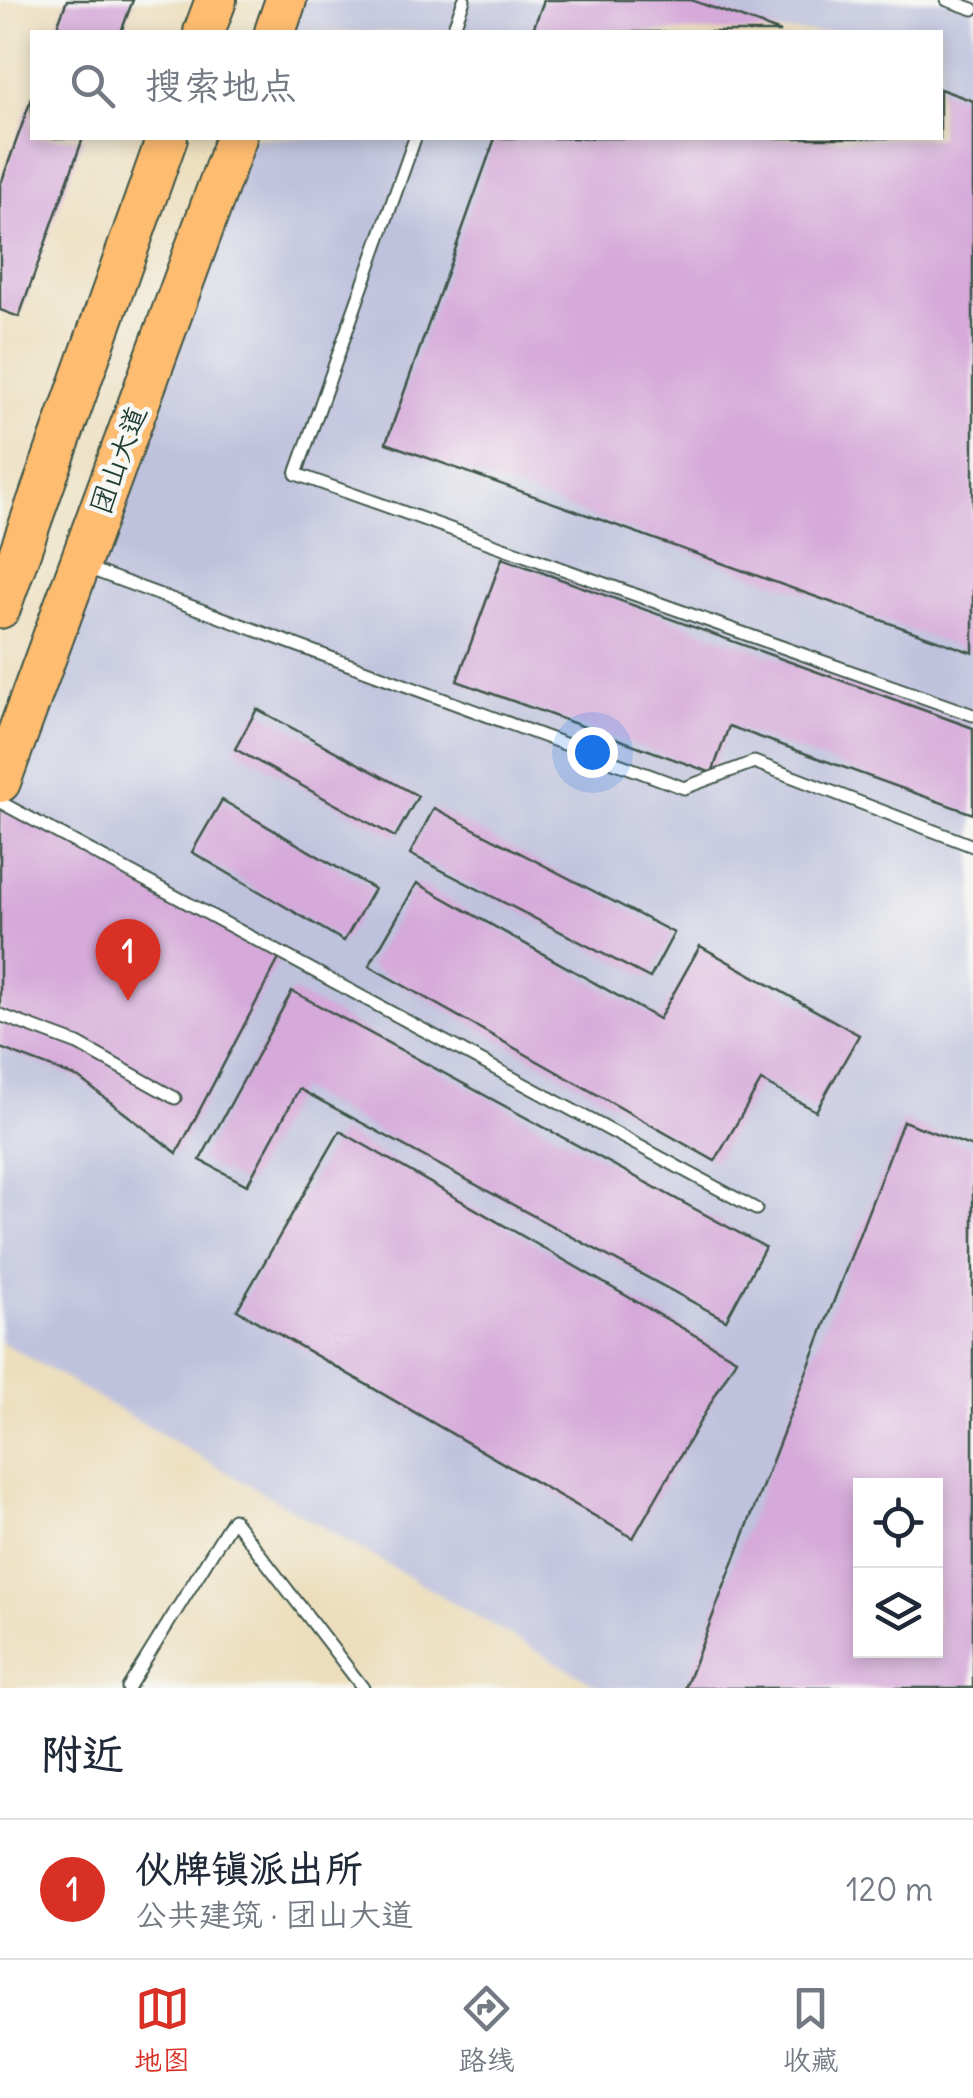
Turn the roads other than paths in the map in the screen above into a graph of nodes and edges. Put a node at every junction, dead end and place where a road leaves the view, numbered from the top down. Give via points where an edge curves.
1 (216, 0) edge
2 (286, 0) edge
3 (464, 0) edge
4 (947, 0) edge
5 (973, 9) edge
6 (205, 30) edge
7 (275, 30) edge
8 (453, 30) edge
9 (166, 140) edge
10 (235, 140) edge
11 (414, 140) edge
12 (80, 565) junction
13 (0, 608) edge
14 (973, 714) edge
15 (0, 782) edge
16 (0, 802) edge
17 (973, 846) edge
18 (0, 1015) edge
19 (175, 1098) dead end
20 (756, 1209) dead end
21 (128, 1688) edge
22 (362, 1688) edge

1 - 6 highway
2 - 7 highway
3 - 8 lane
4 - 5 lane
9 - 13 highway
10 - 12 highway, 团山大道
11 - 14 lane via 296,474
12 - 15 highway, 团山大道
12 - 17 lane via 684,788 754,762
16 - 20 lane
18 - 19 lane via 78,1044
21 - 22 lane via 233,1519

